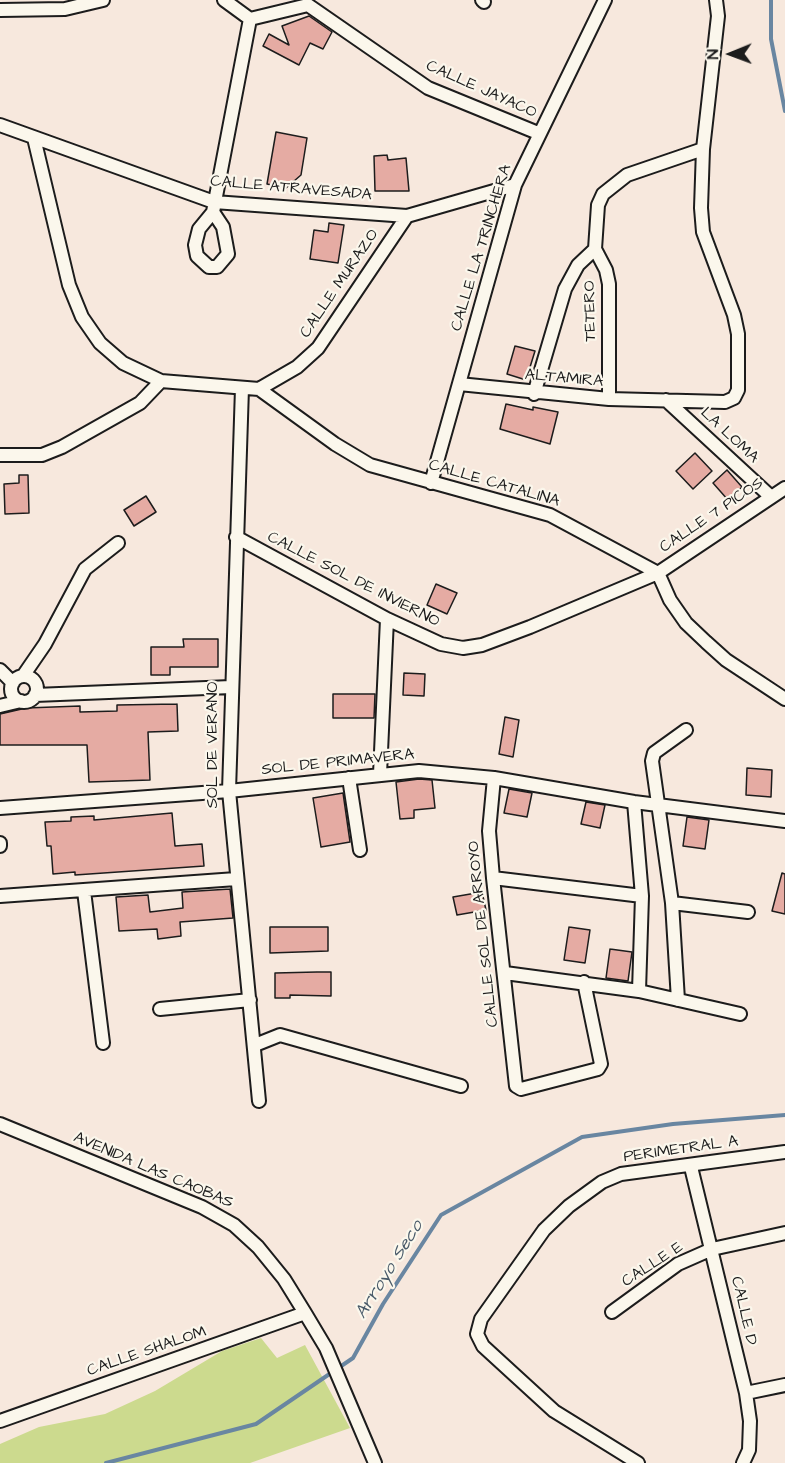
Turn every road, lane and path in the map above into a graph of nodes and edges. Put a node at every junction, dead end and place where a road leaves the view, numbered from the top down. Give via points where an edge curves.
1 (103, 0) edge
2 (224, 0) edge
3 (605, 0) edge
4 (716, 0) edge
5 (309, 3) edge
6 (0, 10) edge
7 (250, 19) junction
8 (0, 125) edge
9 (538, 134) junction
10 (34, 138) junction
11 (703, 149) junction
12 (515, 185) junction
13 (213, 207) junction
14 (407, 216) junction
15 (595, 249) junction
16 (161, 381) junction
17 (459, 384) junction
18 (242, 388) junction
19 (259, 389) junction
20 (534, 394) junction
21 (609, 399) junction
22 (666, 400) junction
23 (0, 455) edge
24 (431, 483) junction
25 (785, 488) edge
26 (770, 496) junction
27 (236, 537) junction
28 (118, 543) dead end
29 (658, 573) junction
30 (387, 619) junction
31 (0, 670) edge
32 (23, 680) junction
33 (231, 687) junction
34 (35, 695) junction
35 (785, 699) edge
36 (21, 701) junction
37 (0, 706) edge
38 (686, 730) dead end
39 (380, 774) junction
40 (349, 778) junction
41 (494, 778) junction
42 (229, 791) junction
43 (634, 802) junction
44 (659, 805) junction
45 (0, 808) edge
46 (785, 821) edge
47 (360, 850) dead end
48 (493, 878) junction
49 (236, 879) junction
50 (84, 891) junction
51 (0, 896) edge
52 (642, 896) junction
53 (672, 903) junction
54 (748, 912) dead end
55 (505, 973) junction
56 (584, 982) junction
57 (639, 991) junction
58 (250, 1000) junction
59 (678, 1000) junction
60 (160, 1009) dead end
61 (740, 1014) dead end
62 (103, 1043) dead end
63 (255, 1045) junction
64 (461, 1086) dead end
65 (259, 1101) dead end
66 (0, 1124) edge
67 (785, 1152) edge
68 (691, 1167) junction
69 (785, 1233) edge
70 (712, 1249) junction
71 (612, 1312) dead end
72 (305, 1313) junction
73 (785, 1384) edge
74 (746, 1393) junction
75 (0, 1421) edge
76 (375, 1463) edge
77 (638, 1463) edge
78 (743, 1463) edge

1 - 6 street via 65,9
2 - 7 street
3 - 9 street, CALLE LA TRINCHERA
4 - 11 street, ALTAMIRA via 718,16
5 - 7 street, CALLE JAYACO
5 - 9 street, CALLE JAYACO via 428,88
7 - 13 street
8 - 10 street, CALLE ATRAVESADA
9 - 12 street, CALLE LA TRINCHERA
10 - 13 street, CALLE ATRAVESADA
10 - 16 street via 69,285 82,317 100,343 123,363
11 - 15 street, TETERO via 627,175 603,194 598,205
11 - 22 street, ALTAMIRA via 703,231 735,315 738,390 734,398 725,402
12 - 14 street, CALLE ATRAVESADA
12 - 17 street, CALLE LA TRINCHERA
13 - 14 street, CALLE ATRAVESADA
14 - 19 street, CALLE MURAZO via 318,348 297,367
15 - 20 street via 578,265 566,289
15 - 21 street, TETERO via 608,277
16 - 18 street
16 - 23 street via 140,403 62,447 42,455
17 - 20 street, ALTAMIRA
17 - 24 street, CALLE LA TRINCHERA
18 - 19 street
18 - 27 street, SOL DE VERANO
19 - 24 street, CALLE CATALINA via 370,465
20 - 21 street, ALTAMIRA
21 - 22 street, ALTAMIRA
22 - 26 street, LA LOMA
24 - 29 street, CALLE CATALINA via 550,515
25 - 26 street, CALLE 7 PICOS
26 - 29 street, CALLE 7 PICOS
27 - 30 street, CALLE SOL DE INVIERNO
27 - 33 street, SOL DE VERANO
28 - 32 street via 86,569
29 - 30 street, CALLE SOL DE INVIERNO via 482,645 463,648 441,644
29 - 35 street via 670,600 699,636 726,660
30 - 39 street
31 - 32 street
32 - 34 street via 36,686
32 - 36 street via 12,695
33 - 34 street
33 - 42 street, SOL DE VERANO
34 - 36 street
36 - 37 street
38 - 44 street via 652,757
39 - 40 street, SOL DE PRIMAVERA
39 - 41 street, SOL DE PRIMAVERA via 418,771
40 - 42 street, SOL DE PRIMAVERA
40 - 47 street
41 - 43 street, SOL DE PRIMAVERA
41 - 48 street, CALLE SOL DE ARROYO via 489,831
42 - 45 street, SOL DE PRIMAVERA
42 - 49 street, SOL DE VERANO
43 - 44 street, SOL DE PRIMAVERA
43 - 52 street
44 - 46 street, SOL DE PRIMAVERA
44 - 53 street
48 - 52 street
48 - 55 street, CALLE SOL DE ARROYO
49 - 50 street
49 - 58 street, SOL DE VERANO
50 - 51 street
50 - 62 street
52 - 57 street
53 - 54 street
53 - 59 street
55 - 56 street
55 - 56 street, CALLE SOL DE ARROYO via 516,1086 526,1089 598,1069 601,1064
56 - 57 street
57 - 59 street
58 - 60 street
58 - 63 street, SOL DE VERANO
59 - 61 street
63 - 64 street via 280,1035
63 - 65 street, SOL DE VERANO
66 - 72 street, AVENIDA LAS CAOBAS via 234,1224 271,1263
67 - 68 street, PERIMETRAL A
68 - 70 street, CALLE D
68 - 77 street, PERIMETRAL A via 621,1174 602,1182 569,1206 544,1230 481,1318 477,1334 483,1347 554,1411
69 - 70 street, CALLE E
70 - 71 street, CALLE E via 678,1264
70 - 74 street, CALLE D
72 - 75 street, CALLE SHALOM
72 - 76 street, AVENIDA LAS CAOBAS via 326,1348
73 - 74 street
74 - 78 street, CALLE D via 749,1450

